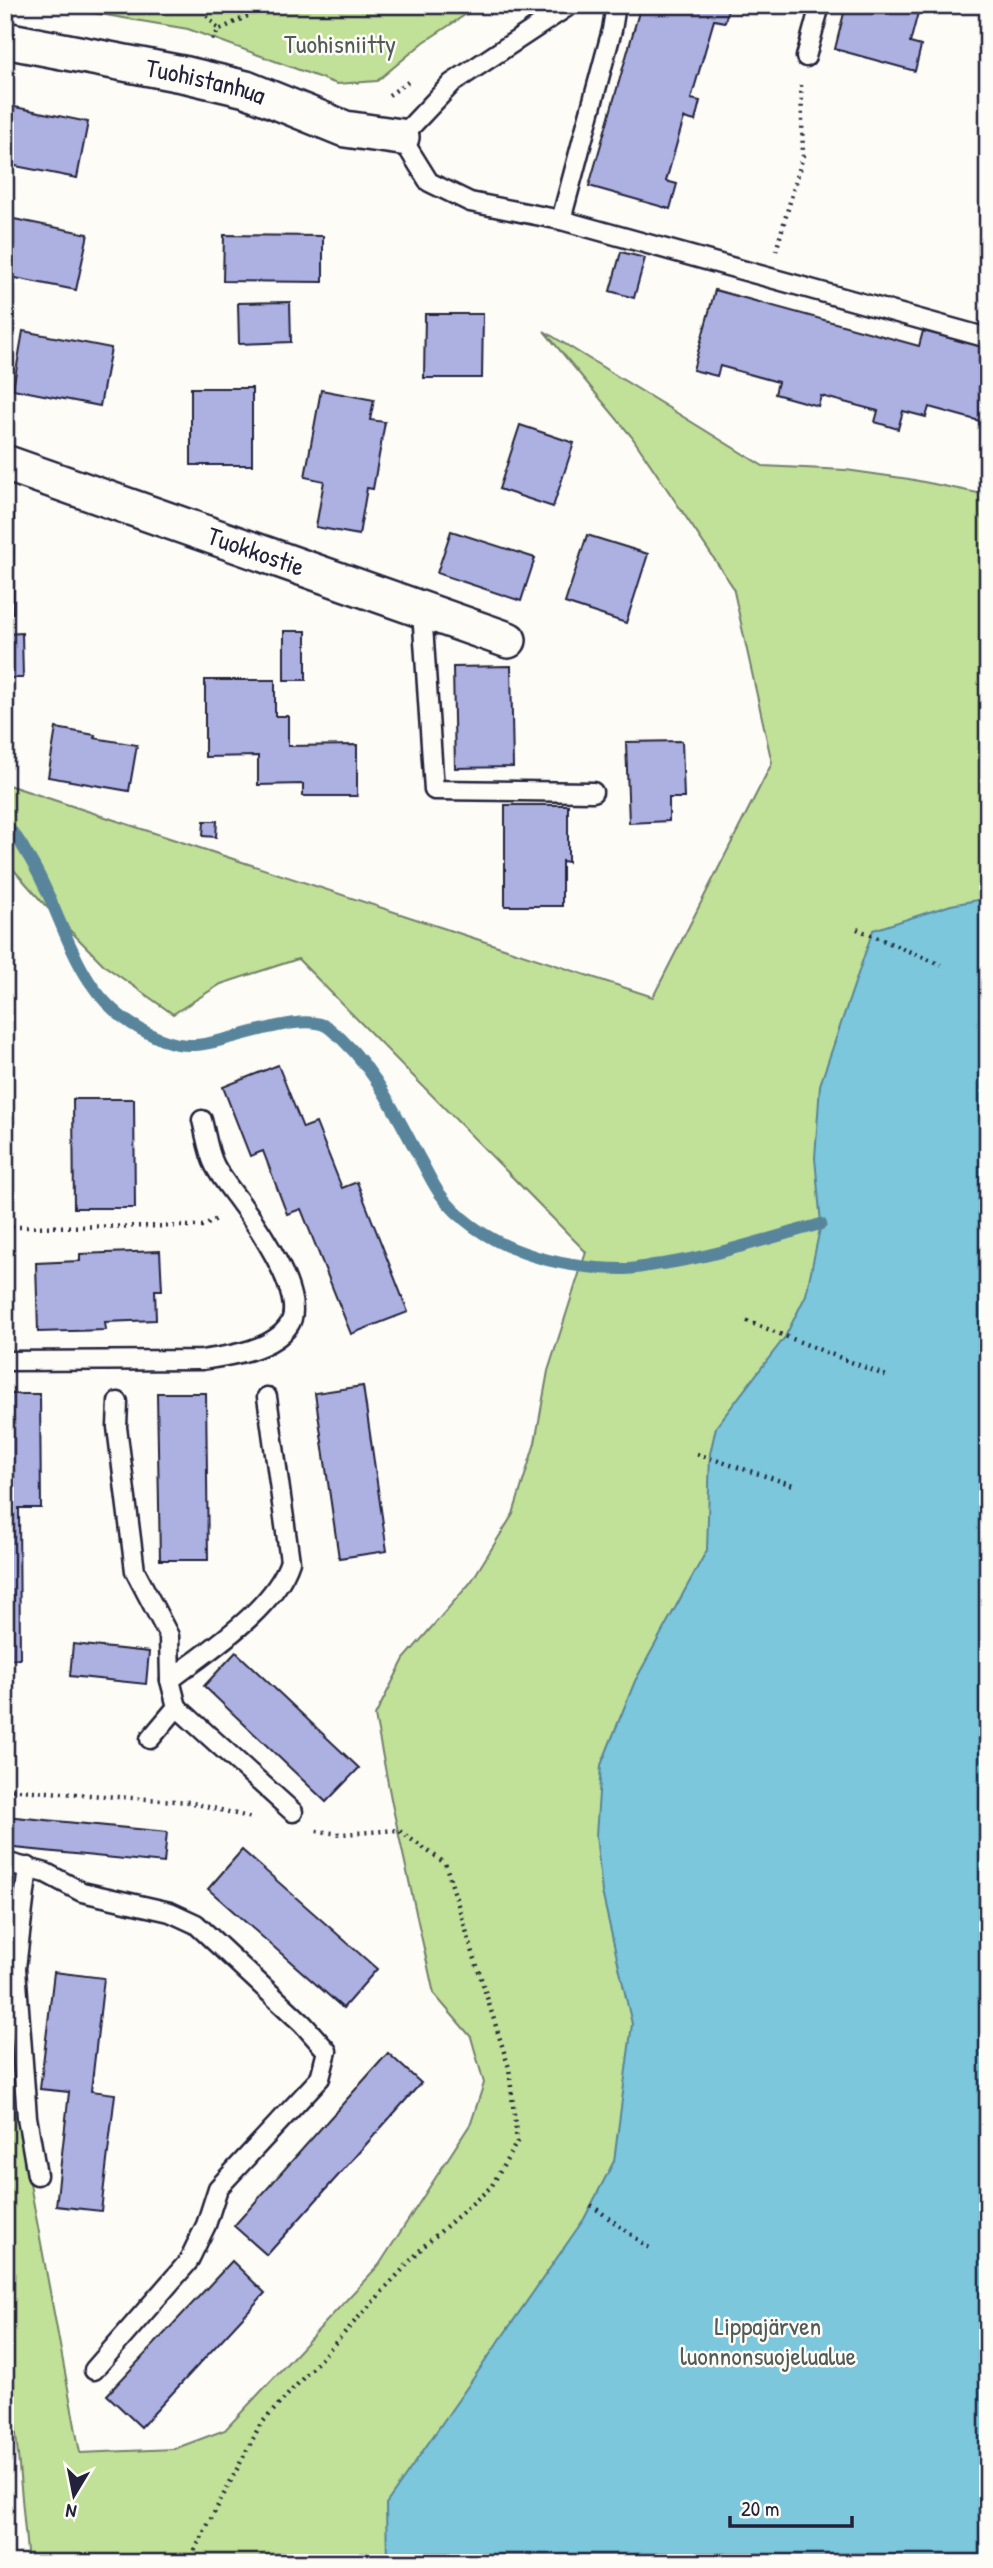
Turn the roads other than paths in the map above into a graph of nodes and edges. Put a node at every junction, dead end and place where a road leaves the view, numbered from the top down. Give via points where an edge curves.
1 (570, 5) edge
2 (615, 5) edge
3 (820, 5) edge
4 (5, 40) edge
5 (806, 57) road end
6 (401, 137) junction
7 (561, 219) junction
8 (988, 338) edge
9 (5, 463) edge
10 (422, 611) junction
11 (508, 640) dead end
12 (593, 792) dead end
13 (202, 1120) dead end
14 (5, 1361) edge
15 (267, 1397) dead end
16 (118, 1402) dead end
17 (170, 1679) junction
18 (177, 1707) junction
19 (150, 1739) dead end
20 (293, 1812) dead end
21 (5, 1862) edge
22 (27, 1867) junction
23 (37, 2175) dead end
24 (94, 2370) dead end

1 - 6 lane via 452,83
2 - 7 lane
3 - 5 lane
4 - 6 street, Tuohistanhua via 246,89 345,129
6 - 7 lane via 429,182 470,202
7 - 8 lane
9 - 10 street, Tuokkostie
10 - 11 street, Tuokkostie
10 - 12 lane via 434,790
13 - 14 lane via 214,1165 282,1270 295,1307 289,1325 266,1344 202,1360
15 - 17 lane via 290,1561 284,1579 240,1625
16 - 17 lane via 135,1571 169,1636
17 - 18 lane
18 - 19 lane
18 - 20 lane
21 - 22 lane
22 - 23 lane via 16,1968 27,2117
22 - 24 lane via 82,1892 170,1912 196,1924 327,2051 320,2078 218,2188 188,2262

